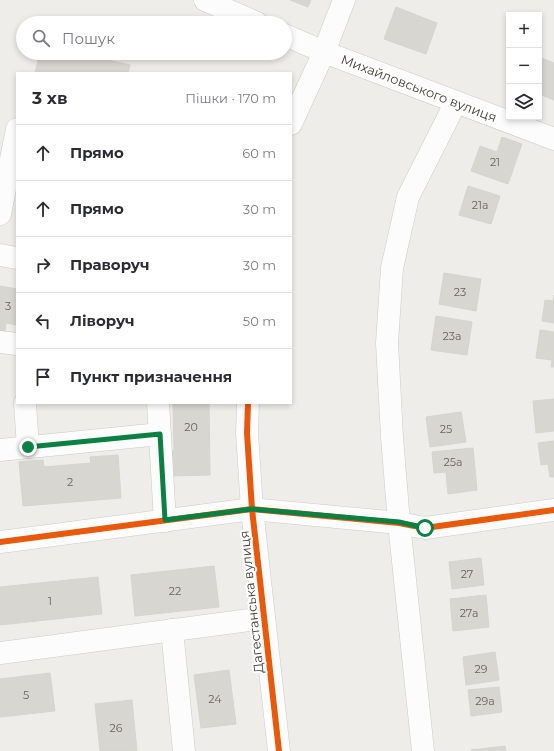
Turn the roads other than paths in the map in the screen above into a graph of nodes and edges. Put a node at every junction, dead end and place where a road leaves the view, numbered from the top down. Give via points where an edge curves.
1 (205, 0) edge
2 (344, 0) edge
3 (241, 16) edge
4 (292, 38) edge
5 (324, 52) junction
6 (456, 102) junction
7 (292, 122) edge
8 (16, 134) edge
9 (554, 139) edge
10 (0, 214) edge
11 (0, 255) edge
12 (16, 258) edge
13 (0, 342) edge
14 (16, 344) edge
15 (25, 404) edge
16 (158, 404) edge
17 (248, 404) edge
18 (160, 434) junction
19 (28, 447) junction
20 (0, 450) edge
21 (252, 509) junction
22 (554, 510) edge
23 (165, 520) junction
24 (399, 522) junction
25 (0, 542) edge
26 (264, 618) junction
27 (172, 630) junction
28 (0, 653) edge
29 (184, 751) edge
30 (278, 751) edge
31 (423, 751) edge

1 - 3 street
2 - 5 street
4 - 5 street, Михайловського вулиця
5 - 6 street, Михайловського вулиця
5 - 7 street
6 - 9 street, Михайловського вулиця
6 - 24 street via 408,196 392,268 387,343
8 - 10 street
11 - 12 street
13 - 14 street
15 - 19 street
16 - 18 street
17 - 21 street, Дагестанська вулиця via 247,433
18 - 19 street
18 - 23 street
19 - 20 street
21 - 23 street
21 - 24 street
21 - 26 street, Дагестанська вулиця
22 - 24 street via 425,528
23 - 25 street
24 - 31 street
26 - 27 street
26 - 30 street, Дагестанська вулиця
27 - 28 street
27 - 29 street

